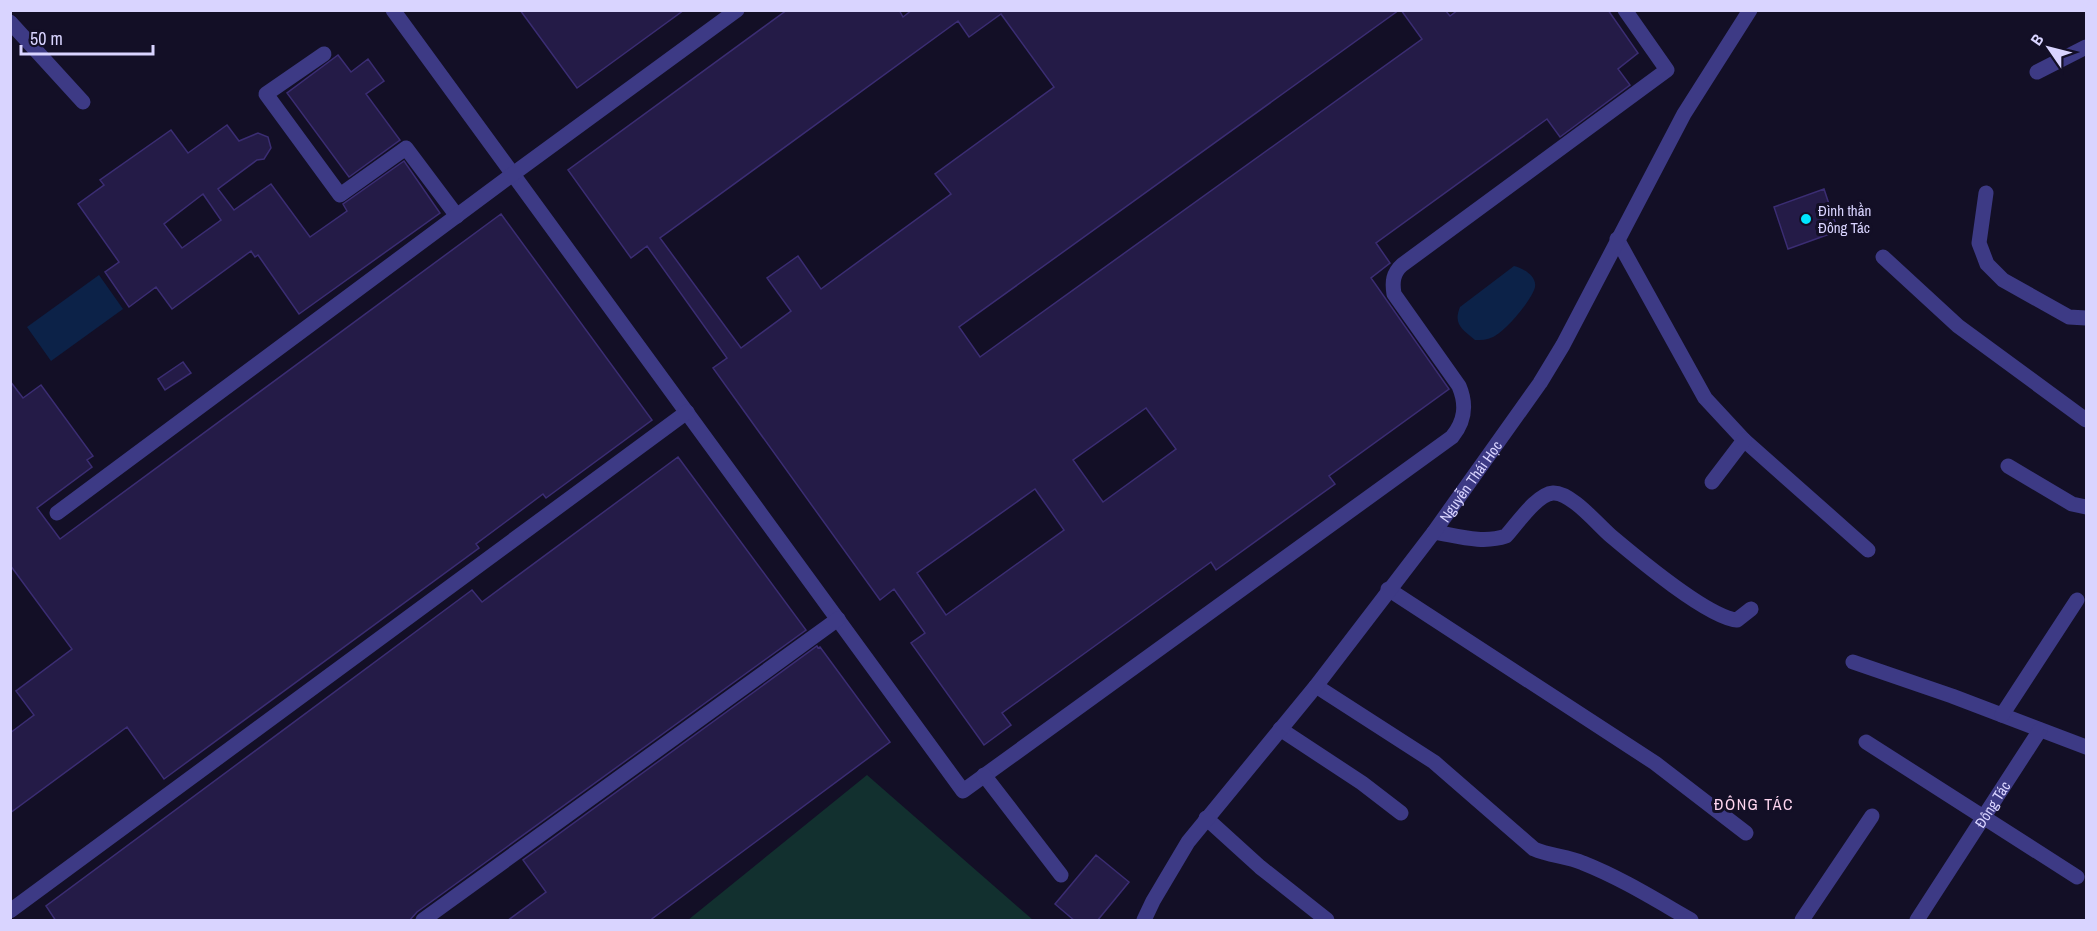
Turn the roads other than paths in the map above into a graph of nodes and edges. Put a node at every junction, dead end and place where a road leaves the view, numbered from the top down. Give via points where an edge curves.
1 (393, 10) edge
2 (737, 10) edge
3 (1625, 10) edge
4 (1750, 10) edge
5 (10, 22) edge
6 (2086, 47) edge
7 (324, 54) dead end
8 (2037, 72) dead end
9 (83, 102) dead end
10 (513, 174) junction
11 (1986, 193) dead end
12 (457, 216) junction
13 (1617, 239) junction
14 (1883, 256) dead end
15 (2086, 318) edge
16 (687, 412) junction
17 (2086, 420) edge
18 (1744, 440) junction
19 (2008, 466) dead end
20 (1712, 482) dead end
21 (2086, 507) edge
22 (57, 513) dead end
23 (1434, 532) junction
24 (1868, 550) dead end
25 (1388, 589) junction
26 (2077, 600) dead end
27 (1751, 609) dead end
28 (838, 619) junction
29 (1853, 662) dead end
30 (1316, 686) junction
31 (2002, 715) junction
32 (1280, 729) junction
33 (2040, 730) junction
34 (1866, 742) dead end
35 (2086, 747) edge
36 (984, 775) junction
37 (1401, 813) dead end
38 (1872, 816) dead end
39 (1984, 817) junction
40 (1206, 818) junction
41 (1746, 833) dead end
42 (1061, 875) dead end
43 (2077, 876) dead end
44 (10, 910) edge
45 (1317, 917) edge
46 (1145, 920) edge
47 (423, 921) edge
48 (1692, 921) edge
49 (1802, 921) edge
50 (1917, 921) edge

1 - 10 street
2 - 10 street
3 - 36 street via 1668,70 1402,265 1395,274 1394,294 1463,396 1464,416 1452,437
4 - 13 street, Nguyễn Thái Học via 1684,114
5 - 9 street
6 - 8 street
7 - 12 street via 266,94 340,195 406,148
10 - 12 street
10 - 16 street
11 - 15 street via 1979,243 1987,264 2003,280 2068,317
12 - 22 street
13 - 18 street via 1706,398
13 - 23 street, Nguyễn Thái Học via 1540,383
14 - 17 street via 1958,326
16 - 28 street
16 - 44 street
18 - 20 street
18 - 24 street
19 - 21 street via 2072,504
23 - 25 street, Nguyễn Thái Học
23 - 27 street via 1485,540 1506,536 1540,498 1562,494 1697,601 1730,619 1737,620
25 - 30 street, Nguyễn Thái Học
25 - 41 street via 1654,763
26 - 31 street
28 - 36 street via 963,791
28 - 47 street
29 - 31 street
30 - 32 street, Nguyễn Thái Học
30 - 48 street via 1434,762 1534,849 1581,862 1617,878
31 - 33 street
32 - 37 street
32 - 40 street, Nguyễn Thái Học
33 - 35 street
33 - 39 street, Đông Tác
34 - 39 street
36 - 42 street
38 - 49 street
39 - 43 street
39 - 50 street, Đông Tác
40 - 45 street
40 - 46 street, Nguyễn Thái Học via 1188,842

